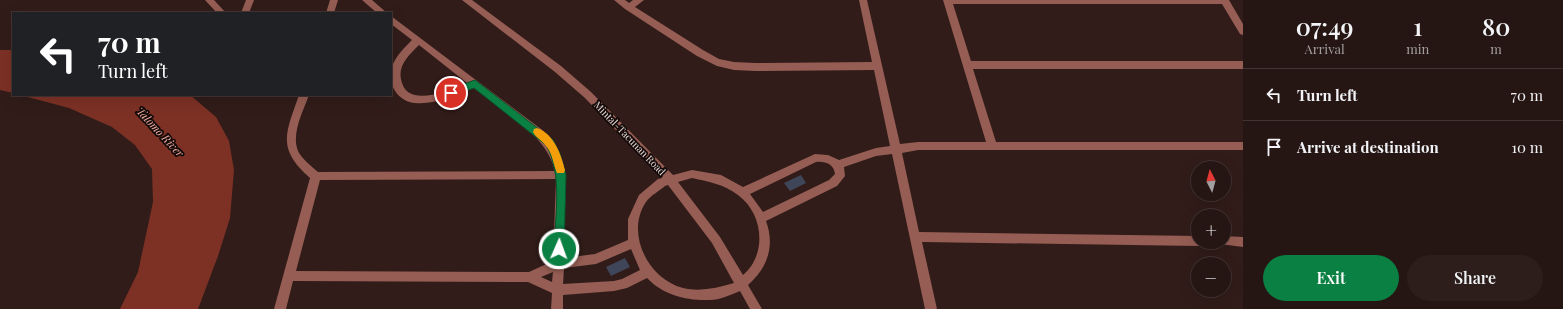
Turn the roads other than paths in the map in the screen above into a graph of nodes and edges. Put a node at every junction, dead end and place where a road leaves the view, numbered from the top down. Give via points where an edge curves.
1 (210, 0) edge
2 (250, 0) edge
3 (334, 0) edge
4 (366, 0) edge
5 (466, 0) edge
6 (618, 0) edge
7 (640, 0) edge
8 (863, 0) edge
9 (947, 1) edge
10 (1025, 1) edge
11 (1225, 1) edge
12 (628, 7) junction
13 (221, 12) edge
14 (246, 12) edge
15 (330, 12) edge
16 (382, 12) edge
17 (392, 20) edge
18 (1243, 32) edge
19 (418, 40) junction
20 (967, 65) junction
21 (1243, 65) edge
22 (877, 66) junction
23 (475, 84) junction
24 (302, 96) edge
25 (992, 145) junction
26 (1243, 146) edge
27 (896, 149) junction
28 (838, 165) junction
29 (561, 175) junction
30 (316, 176) junction
31 (670, 179) junction
32 (742, 192) junction
33 (761, 218) junction
34 (915, 237) junction
35 (1191, 241) edge
36 (1231, 241) edge
37 (1243, 242) edge
38 (633, 243) junction
39 (559, 264) junction
40 (648, 272) junction
41 (289, 276) junction
42 (529, 277) junction
43 (742, 283) junction
44 (558, 290) junction
45 (280, 309) edge
46 (557, 309) edge
47 (756, 309) edge
48 (931, 309) edge

1 - 13 street
2 - 14 street
3 - 15 street
4 - 16 street
5 - 31 street, Mintal-Tacunan Road via 558,69 611,117
6 - 12 street
7 - 12 street
8 - 22 street
9 - 10 street
9 - 20 street
10 - 11 street
11 - 18 street
12 - 22 street via 717,62 755,67
17 - 19 street
19 - 23 street
19 - 23 street via 398,64 395,74 398,90 403,95 413,99 426,99 443,96
20 - 21 street
20 - 25 street
22 - 27 street
23 - 29 street via 549,142 556,154
24 - 30 street via 292,135 292,148 298,160
25 - 26 street
25 - 27 street
27 - 28 street
27 - 34 street
28 - 32 street via 827,158 815,158
28 - 33 street via 840,176 834,183
29 - 30 street
29 - 39 street
30 - 41 street
31 - 32 street via 684,175 708,175 723,180
31 - 38 street via 656,186 641,201 632,221
31 - 43 street, Mintal-Tacunan Road via 716,240
32 - 33 street via 754,204
33 - 43 street via 765,233 762,257 754,272
34 - 35 street
34 - 48 street
36 - 37 street
38 - 39 street via 596,259
38 - 40 street via 638,258
39 - 42 street
39 - 44 street
40 - 43 street via 668,288 693,295 719,294
40 - 44 street via 614,286
41 - 42 street
41 - 45 street
42 - 44 street
43 - 47 street, Mintal-Tacunan Road
44 - 46 street

